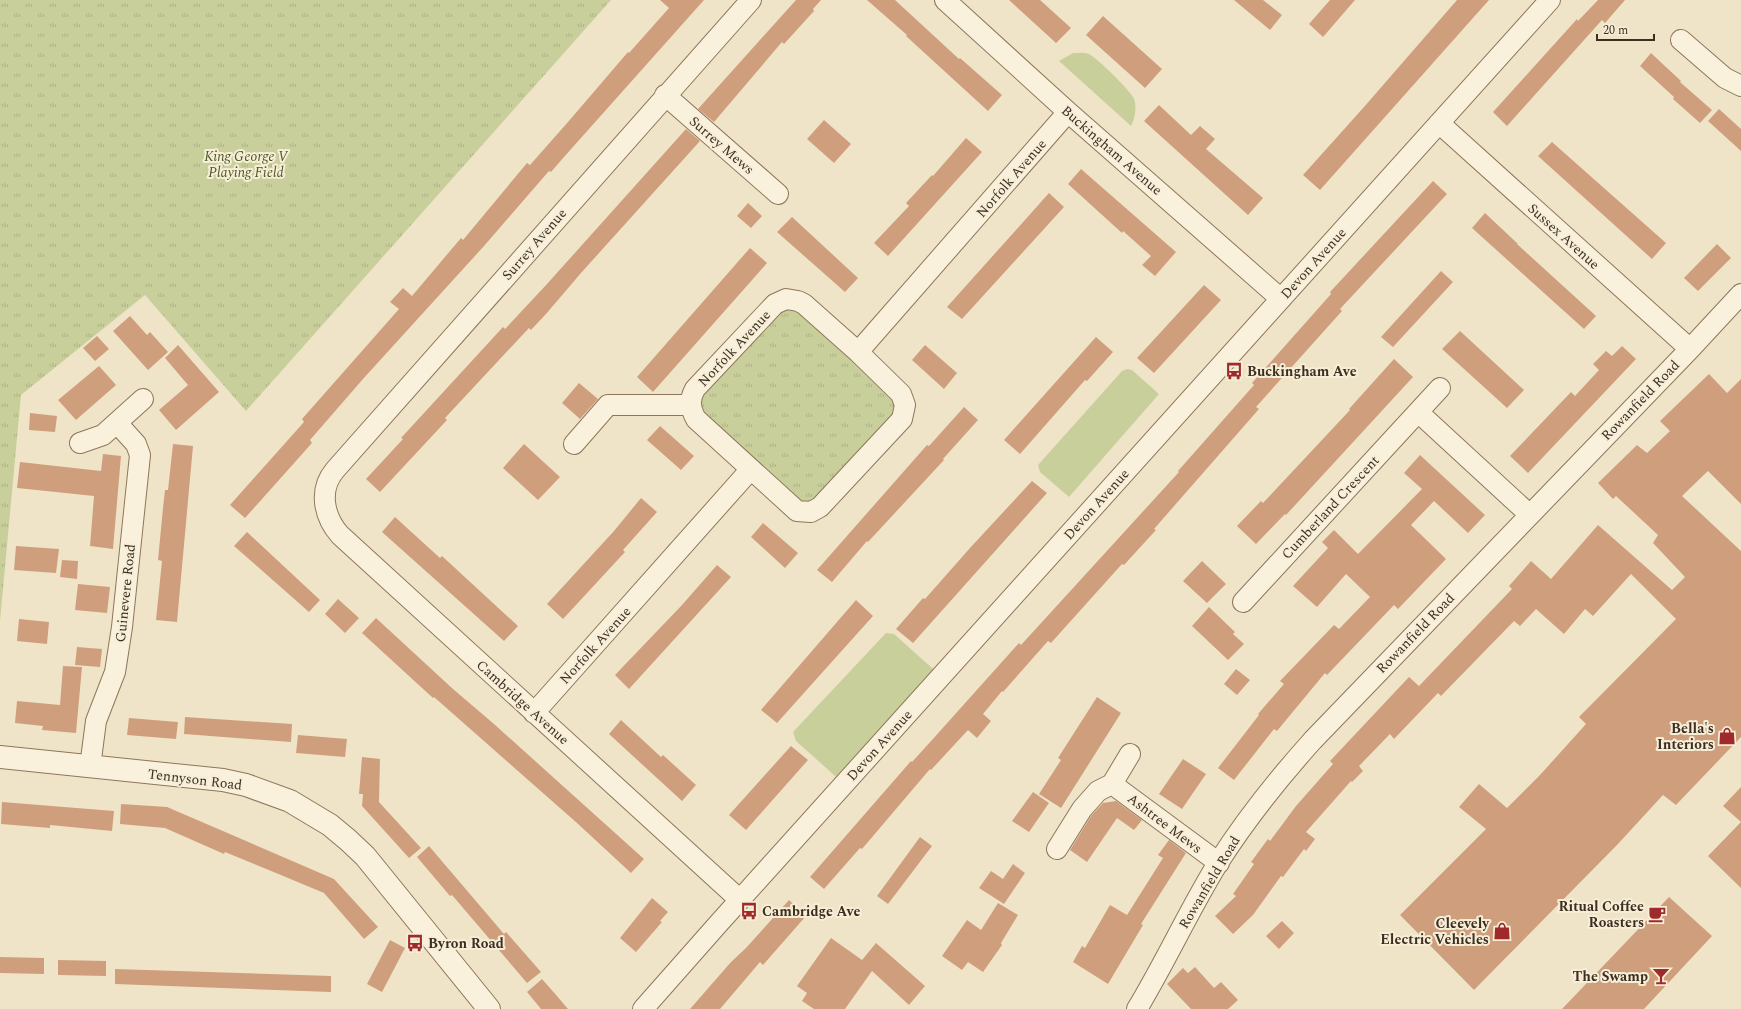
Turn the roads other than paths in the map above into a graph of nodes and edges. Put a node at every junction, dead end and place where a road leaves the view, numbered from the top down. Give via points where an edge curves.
1 (751, 0) edge
2 (945, 0) edge
3 (1550, 0) edge
4 (1682, 40) dead end
5 (1741, 86) edge
6 (665, 95) junction
7 (1068, 112) junction
8 (1439, 123) junction
9 (778, 194) dead end
10 (1741, 294) edge
11 (1281, 299) junction
12 (1690, 349) junction
13 (858, 352) junction
14 (1440, 388) dead end
15 (143, 399) dead end
16 (691, 405) junction
17 (1418, 412) junction
18 (117, 423) junction
19 (80, 443) dead end
20 (574, 444) dead end
21 (751, 469) junction
22 (325, 492) joint
23 (1530, 515) junction
24 (1243, 602) dead end
25 (534, 712) junction
26 (1130, 754) dead end
27 (0, 757) edge
28 (90, 767) junction
29 (1112, 784) junction
30 (1057, 848) dead end
31 (1218, 862) junction
32 (740, 900) junction
33 (1146, 1005) edge
34 (489, 1009) edge
35 (643, 1009) edge

1 - 6 street, Surrey Avenue
2 - 7 street, Buckingham Avenue
3 - 8 street, Devon Avenue
4 - 5 street via 1725,78
6 - 9 street, Surrey Mews
6 - 22 street, Surrey Avenue via 334,470 327,481
7 - 11 street, Buckingham Avenue
7 - 13 street, Norfolk Avenue
8 - 11 street, Devon Avenue
8 - 12 street, Sussex Avenue
10 - 12 street, Rowanfield Road
11 - 32 street, Devon Avenue
12 - 23 street, Rowanfield Road
13 - 16 street, Norfolk Avenue via 804,304 792,299 780,301 695,389
13 - 21 street, Norfolk Avenue via 901,394 905,405 902,419 820,507 811,512 798,511
14 - 17 street, Cumberland Crescent
15 - 18 street
16 - 20 street via 608,405
16 - 21 street, Norfolk Avenue via 696,419
17 - 23 street
17 - 24 street, Cumberland Crescent
18 - 19 street via 103,435
18 - 28 street, Guinevere Road via 136,444 140,456 115,672 96,721
21 - 25 street, Norfolk Avenue
22 - 25 street, Cambridge Avenue via 329,520 340,535
23 - 31 street, Rowanfield Road via 1313,740 1263,799
25 - 32 street, Cambridge Avenue
26 - 29 street
27 - 28 street, Tennyson Road
28 - 34 street, Tennyson Road via 223,780 268,792 311,813 336,830 365,856
29 - 30 street via 1098,791
29 - 31 street, Ashtree Mews
31 - 33 street, Rowanfield Road
32 - 35 street, Devon Avenue

